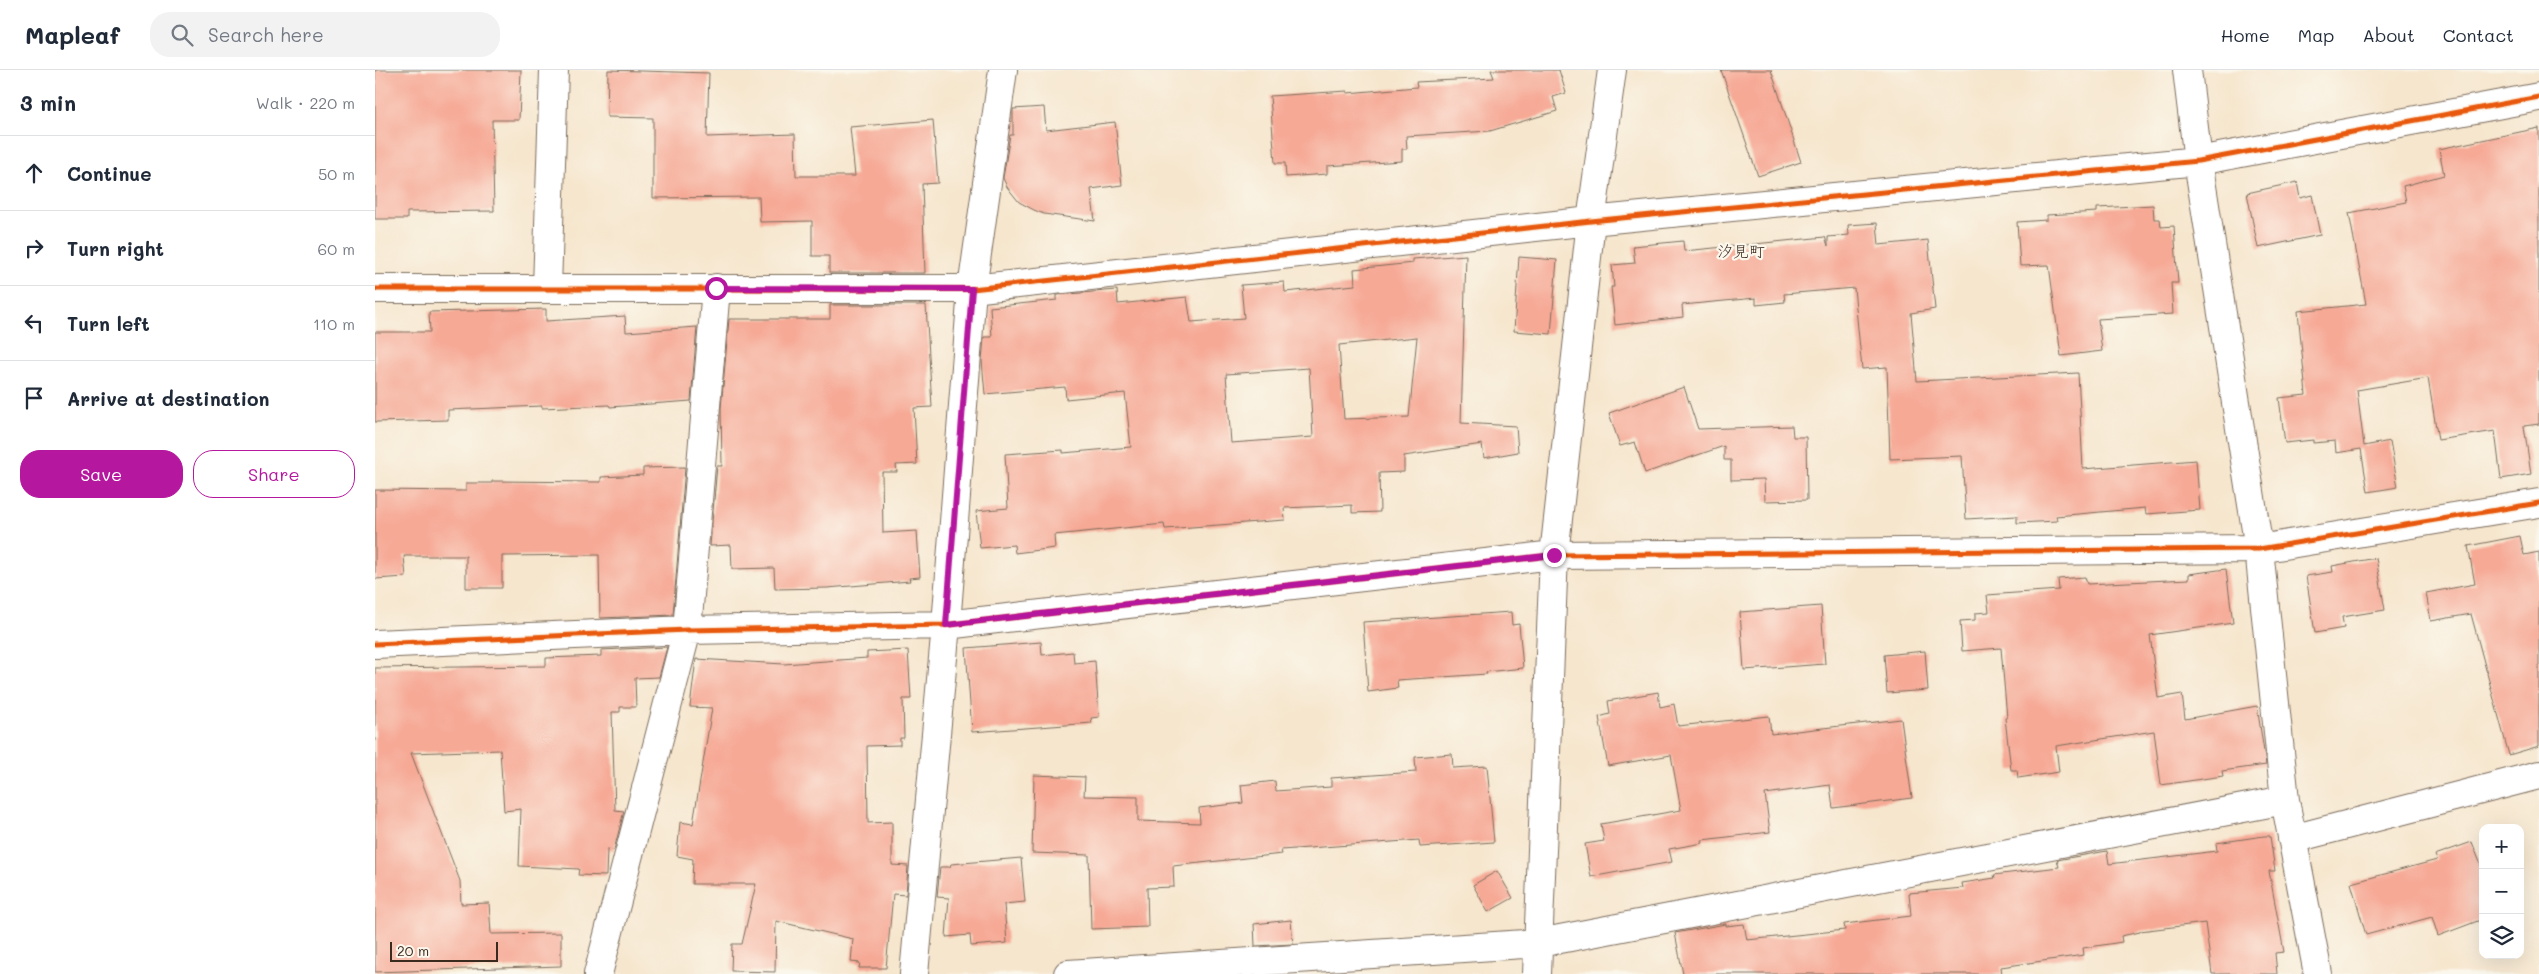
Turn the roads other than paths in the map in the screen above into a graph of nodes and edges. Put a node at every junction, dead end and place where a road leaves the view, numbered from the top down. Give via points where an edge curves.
1 (554, 70) edge
2 (1003, 70) edge
3 (1612, 70) edge
4 (2187, 70) edge
5 (2539, 97) edge
6 (2198, 161) junction
7 (1591, 221) junction
8 (547, 288) junction
9 (716, 288) junction
10 (375, 289) edge
11 (972, 289) junction
12 (2539, 503) edge
13 (2259, 549) junction
14 (1554, 555) junction
15 (946, 625) junction
16 (687, 630) junction
17 (375, 644) edge
18 (2539, 774) edge
19 (2285, 800) junction
20 (2292, 839) junction
21 (1539, 943) junction
22 (598, 974) edge
23 (914, 974) edge
24 (1069, 974) edge
25 (1537, 974) edge
26 (2318, 974) edge

1 - 8 street
2 - 11 street
3 - 7 street
4 - 6 street
5 - 6 street
6 - 7 street
6 - 13 street
7 - 11 street
7 - 14 street
8 - 9 street
8 - 10 street
9 - 11 street
9 - 16 street
11 - 15 street
12 - 13 street
13 - 14 street
13 - 19 street
14 - 15 street
14 - 21 street
15 - 16 street
15 - 23 street
16 - 17 street
16 - 22 street
18 - 20 street
19 - 20 street
19 - 21 street
20 - 26 street
21 - 24 street
21 - 25 street

